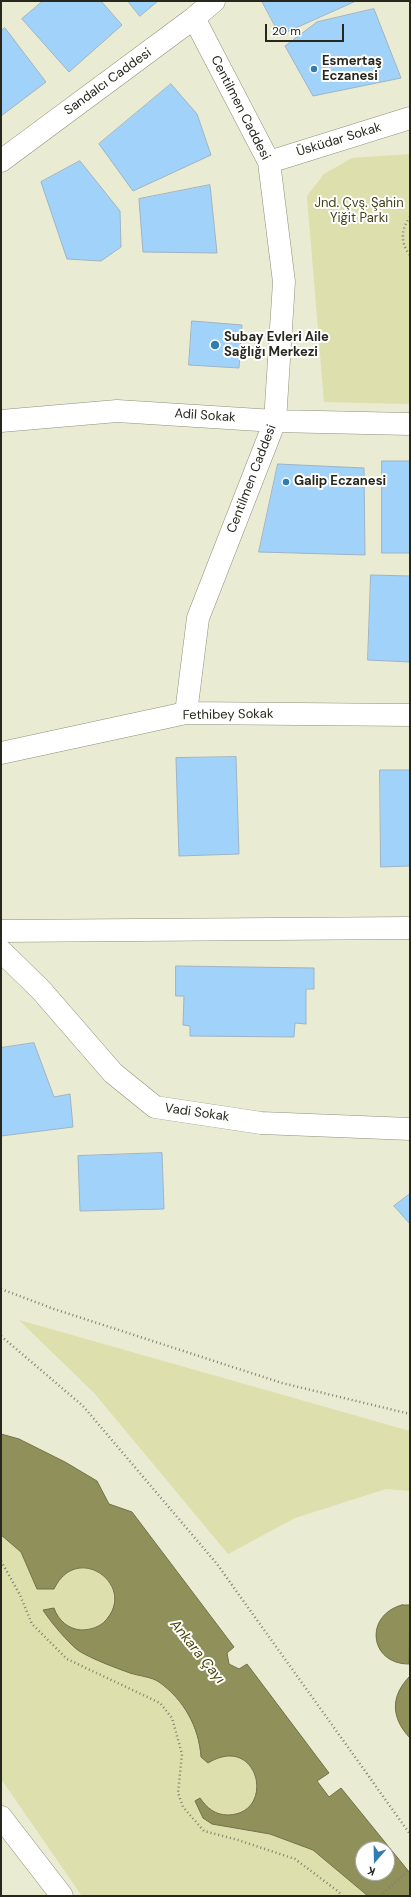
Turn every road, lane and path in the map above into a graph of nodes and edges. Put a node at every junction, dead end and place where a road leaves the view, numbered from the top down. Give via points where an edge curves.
1 (214, 1) edge
2 (194, 18) junction
3 (410, 118) edge
4 (1, 161) edge
5 (269, 162) junction
6 (410, 217) edge
7 (410, 256) edge
8 (1, 421) edge
9 (275, 421) junction
10 (410, 424) edge
11 (186, 713) junction
12 (410, 715) edge
13 (1, 753) edge
14 (410, 928) edge
15 (1, 932) edge
16 (1, 951) edge
17 (410, 1130) edge
18 (1, 1289) edge
19 (1, 1336) edge
20 (410, 1414) edge
21 (1, 1561) edge
22 (1, 1817) edge
23 (410, 1834) edge
24 (410, 1869) edge
25 (62, 1896) edge
26 (342, 1896) edge
27 (380, 1896) edge

1 - 2 street, Sandalcı Caddesi
2 - 4 street, Sandalcı Caddesi
2 - 5 street, Centilmen Caddesi
3 - 5 street, Üsküdar Sokak
5 - 9 street, Centilmen Caddesi via 284,282
6 - 7 path via 402,234 403,243
8 - 9 street, Adil Sokak via 117,411
9 - 10 street, Adil Sokak
9 - 11 street, Centilmen Caddesi via 198,618
11 - 12 street, Fethibey Sokak
11 - 13 street, Fethibey Sokak
14 - 15 street
16 - 17 street, Vadi Sokak via 41,990 114,1072 155,1107 261,1123
18 - 20 path via 54,1309 282,1383
19 - 23 path via 83,1406 217,1564
21 - 26 path via 20,1595 32,1624 66,1659 160,1703 172,1718 182,1754 178,1793 183,1807 204,1831 295,1859
22 - 25 street
24 - 27 path

